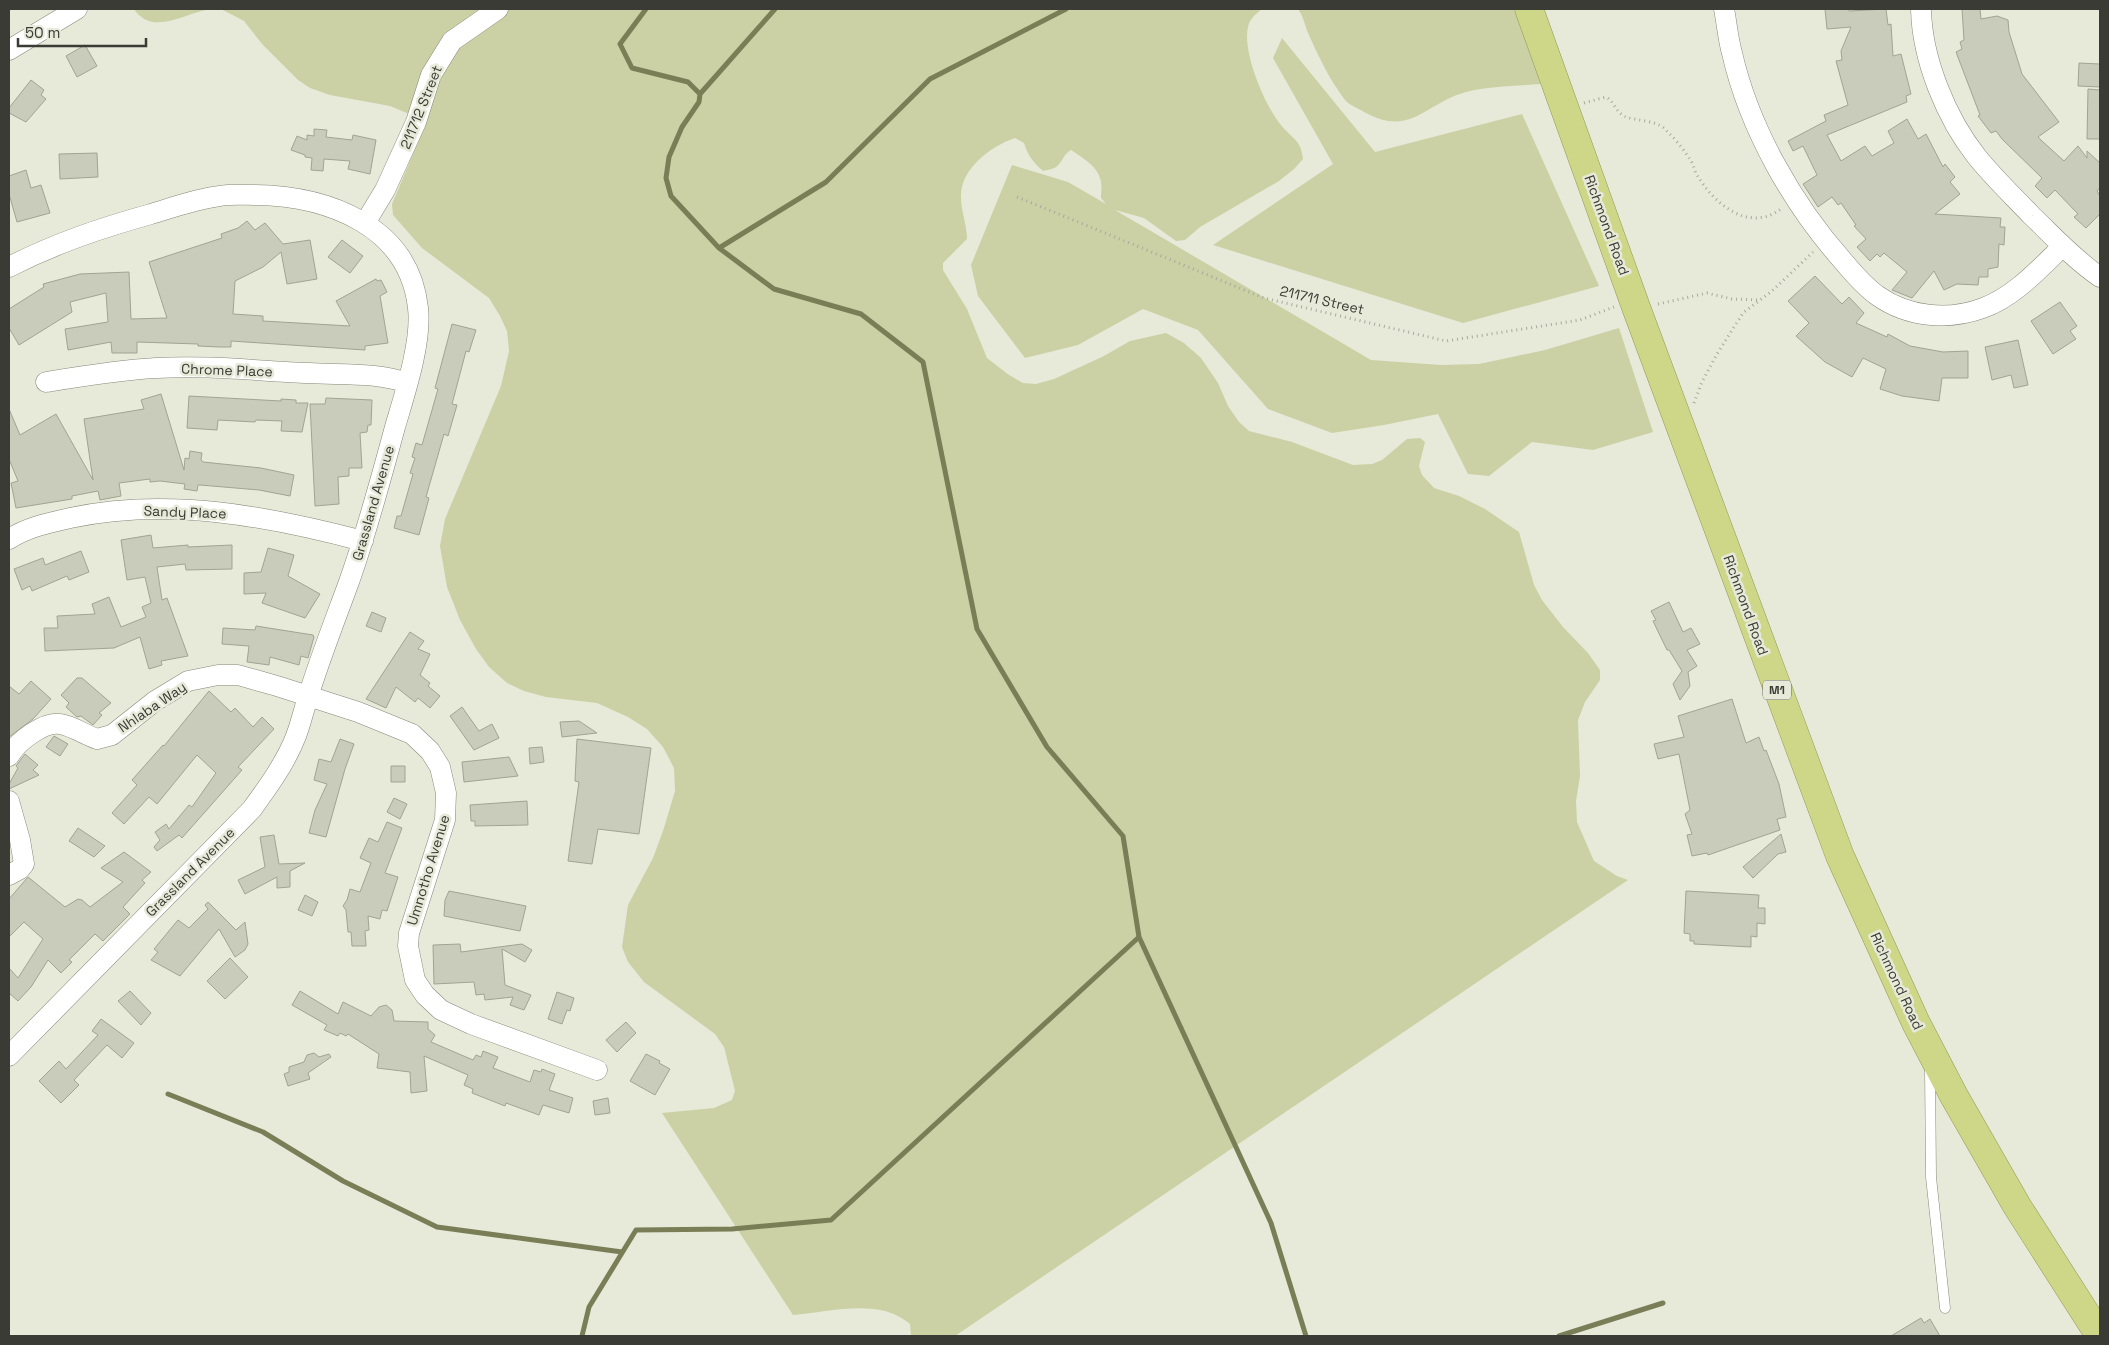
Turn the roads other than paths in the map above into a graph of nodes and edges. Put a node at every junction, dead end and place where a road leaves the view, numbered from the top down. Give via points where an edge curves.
1 (77, 9) edge
2 (498, 9) edge
3 (1529, 9) edge
4 (1724, 9) edge
5 (1921, 9) edge
6 (9, 50) edge
7 (365, 223) junction
8 (2062, 246) junction
9 (9, 267) edge
10 (2100, 277) edge
11 (46, 382) dead end
12 (408, 383) junction
13 (9, 539) edge
14 (363, 541) junction
15 (308, 696) junction
16 (9, 756) edge
17 (9, 801) edge
18 (9, 875) edge
19 (1930, 1048) junction
20 (9, 1056) edge
21 (597, 1070) dead end
22 (1945, 1308) dead end
23 (2100, 1336) edge

1 - 6 street
2 - 7 street, 211712 Street via 452,41 431,75 416,122 385,190
3 - 19 highway, Richmond Road / M1 via 1840,856
4 - 8 street via 1732,54 1756,123 1783,178 1825,241 1877,296 1922,314 1956,315 1982,309 2018,288
5 - 8 street via 1927,49 1938,86 1954,122 1976,156
7 - 9 street, Grassland Avenue via 313,202 282,196 222,195 103,228 46,248
7 - 12 street, Grassland Avenue via 380,234 402,260 413,285 420,324
8 - 10 street
11 - 12 street, Chrome Place via 107,372 202,368 370,377
12 - 14 street, Grassland Avenue
13 - 14 street, Sandy Place via 38,525 98,512 169,508 235,514
14 - 15 street, Grassland Avenue
15 - 16 street, Nhlaba Way via 238,675 218,675 188,682 104,738 97,739 58,723 26,737
15 - 20 street, Grassland Avenue via 296,736 269,786 252,809
15 - 21 street, Umnotho Avenue via 412,734 430,751 440,767 446,793 445,820 409,933 408,946 419,988 447,1014
17 - 18 street via 24,864
19 - 22 lane via 1931,1177
19 - 23 highway, Richmond Road / M1 via 2013,1198

